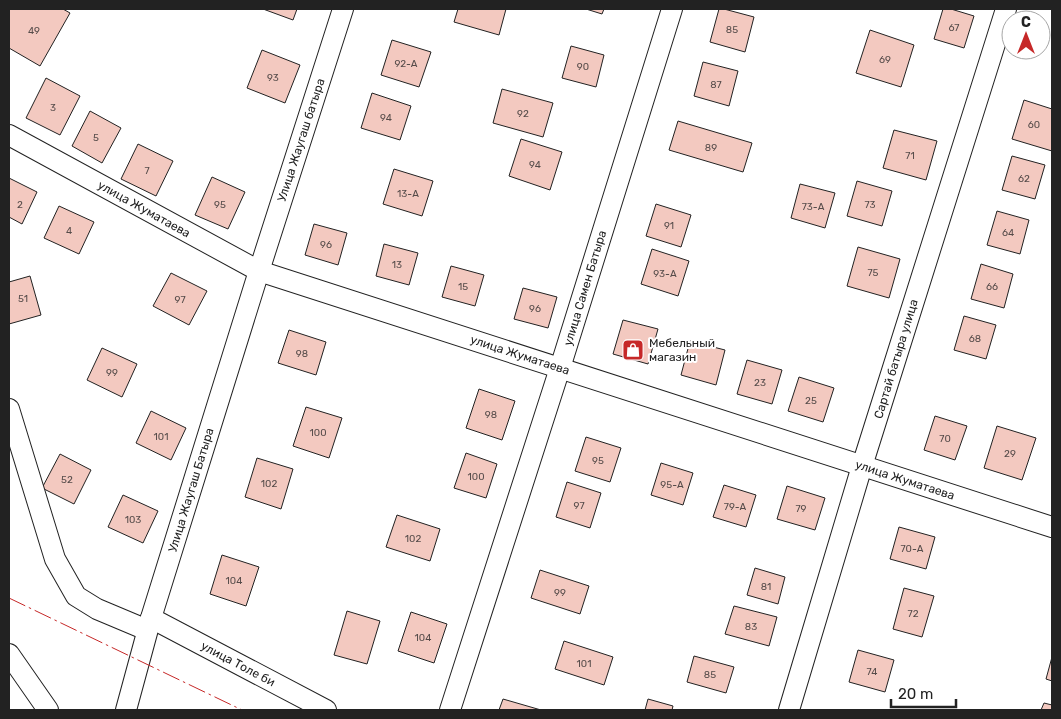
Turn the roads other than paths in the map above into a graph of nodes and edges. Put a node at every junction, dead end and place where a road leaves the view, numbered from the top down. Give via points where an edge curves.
1 (343, 9) edge
2 (672, 9) edge
3 (1006, 9) edge
4 (9, 135) edge
5 (259, 271) junction
6 (560, 368) junction
7 (9, 409) edge
8 (862, 466) junction
9 (1052, 528) edge
10 (149, 624) junction
11 (9, 654) edge
12 (48, 710) edge
13 (126, 710) edge
14 (326, 710) edge
15 (450, 710) edge
16 (789, 710) edge

1 - 5 street, Улица Жаугаш батыра
2 - 6 street, улица Самен Батыра
3 - 8 street, Сартай батыра улица
4 - 5 street, улица Жуматаева
5 - 6 street, улица Жуматаева
5 - 10 street, Улица Жаугаш Батыра
6 - 8 street, улица Жуматаева
6 - 15 street, улица Самен Батыра
7 - 10 street, улица Толе би via 55,559 76,596 97,610
8 - 9 street, улица Жуматаева
8 - 16 street, Сартай батыра улица
10 - 13 street, Улица Жаугаш Батыра
10 - 14 street, улица Толе би
11 - 12 street

